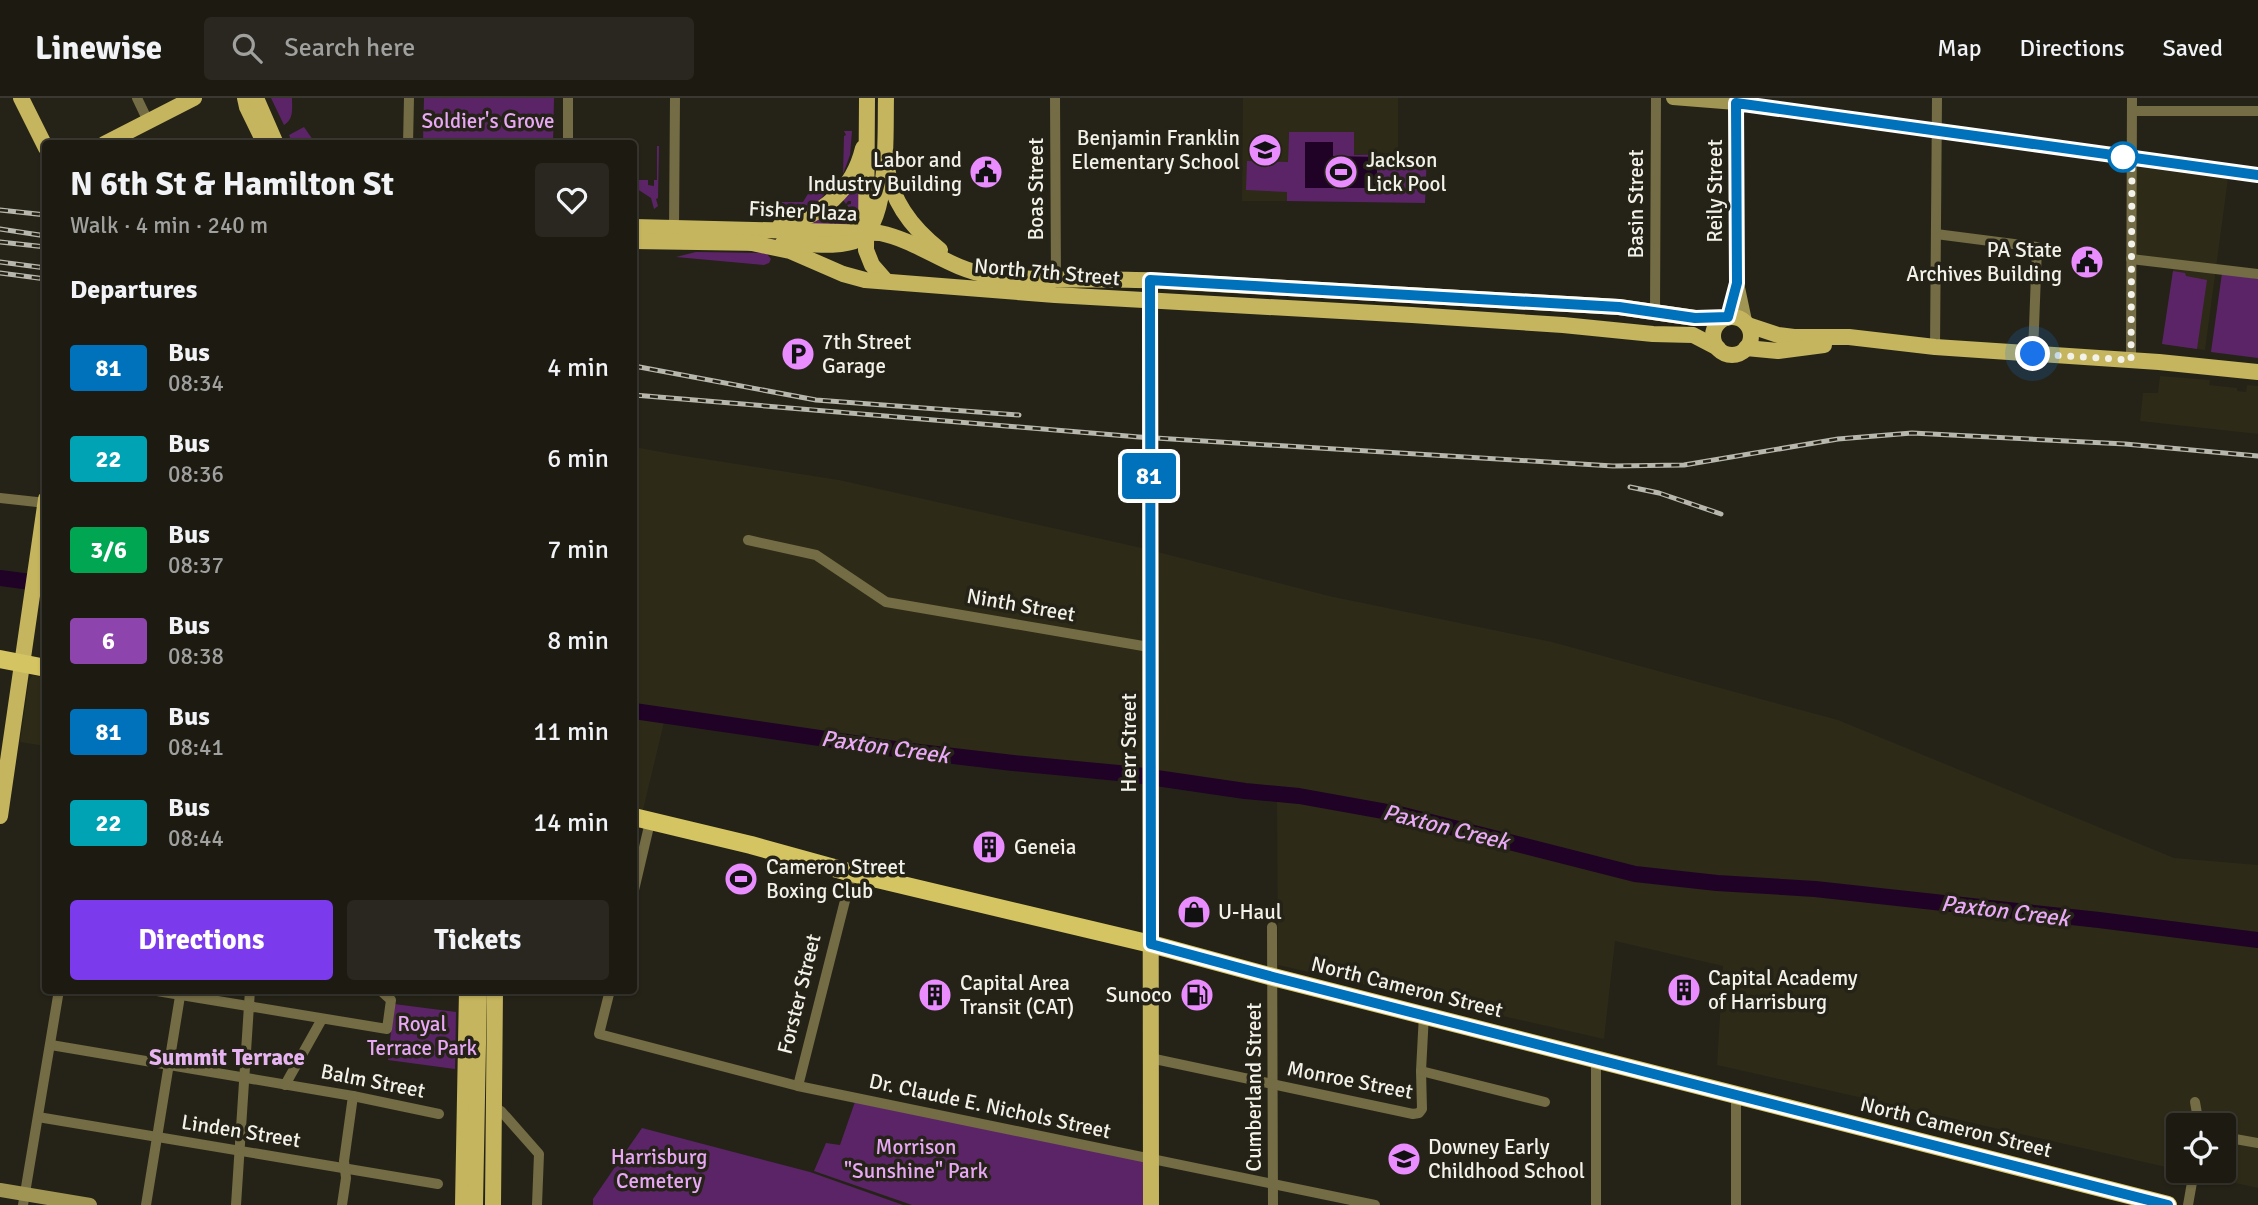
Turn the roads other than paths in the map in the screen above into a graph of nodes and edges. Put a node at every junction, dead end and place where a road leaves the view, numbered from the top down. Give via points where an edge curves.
1 (22, 98) edge
2 (137, 98) edge
3 (194, 98) edge
4 (245, 98) edge
5 (256, 98) edge
6 (410, 98) edge
7 (568, 98) edge
8 (676, 98) edge
9 (867, 98) edge
10 (886, 98) edge
11 (1055, 98) edge
12 (1656, 98) edge
13 (1675, 98) edge
14 (1937, 98) edge
15 (2132, 98) edge
16 (1736, 101) edge
17 (2132, 111) junction
18 (2258, 111) edge
19 (148, 121) junction
20 (1937, 131) junction
21 (866, 132) junction
22 (42, 140) edge
23 (112, 140) edge
24 (263, 140) edge
25 (274, 140) edge
26 (408, 140) edge
27 (568, 140) edge
28 (885, 148) junction
29 (2132, 158) junction
30 (2258, 175) edge
31 (637, 227) edge
32 (674, 228) junction
33 (867, 232) junction
34 (1936, 234) junction
35 (755, 236) junction
36 (637, 241) edge
37 (2131, 259) junction
38 (978, 273) junction
39 (2258, 274) edge
40 (1056, 280) junction
41 (1150, 280) junction
42 (886, 281) junction
43 (1737, 283) junction
44 (1150, 301) junction
45 (1655, 311) junction
46 (1727, 318) junction
47 (1747, 323) junction
48 (1653, 334) junction
49 (1891, 343) junction
50 (1936, 347) junction
51 (1718, 348) junction
52 (1746, 348) junction
53 (2033, 354) junction
54 (2131, 360) junction
55 (2258, 372) edge
56 (0, 498) edge
57 (42, 501) edge
58 (42, 522) edge
59 (748, 540) dead end
60 (1149, 647) junction
61 (0, 659) edge
62 (22, 663) junction
63 (42, 667) edge
64 (0, 816) edge
65 (642, 820) edge
66 (637, 864) edge
67 (852, 873) junction
68 (1272, 927) dead end
69 (1151, 944) junction
70 (1273, 977) junction
71 (58, 994) edge
72 (181, 994) edge
73 (186, 994) edge
74 (250, 994) edge
75 (384, 994) edge
76 (467, 994) edge
77 (479, 994) edge
78 (495, 994) edge
79 (609, 994) edge
80 (249, 1007) junction
81 (1424, 1014) junction
82 (323, 1019) junction
83 (51, 1045) junction
84 (1150, 1058) junction
85 (1596, 1060) junction
86 (169, 1065) junction
87 (1420, 1072) junction
88 (244, 1078) junction
89 (285, 1085) junction
90 (1273, 1085) junction
91 (798, 1086) junction
92 (1736, 1094) junction
93 (353, 1096) junction
94 (1545, 1102) dead end
95 (2195, 1102) dead end
96 (494, 1107) junction
97 (2197, 1113) edge
98 (439, 1114) dead end
99 (38, 1117) junction
100 (157, 1137) junction
101 (2236, 1139) edge
102 (2258, 1143) edge
103 (240, 1150) junction
104 (1151, 1159) junction
105 (345, 1168) junction
106 (2192, 1183) edge
107 (438, 1184) dead end
108 (1273, 1184) junction
109 (0, 1190) edge
110 (24, 1200) edge
111 (90, 1205) edge
112 (146, 1205) edge
113 (236, 1205) edge
114 (342, 1205) edge
115 (463, 1205) edge
116 (475, 1205) edge
117 (494, 1205) edge
118 (537, 1205) edge
119 (1151, 1205) edge
120 (1273, 1205) edge
121 (1375, 1205) edge
122 (1596, 1205) edge
123 (1736, 1205) edge
124 (2168, 1205) edge
125 (2188, 1205) edge

1 - 22 main road
2 - 19 street
3 - 19 main road
4 - 24 main road
5 - 25 main road
6 - 26 street
7 - 27 street
8 - 32 street
9 - 21 main road
10 - 28 main road
11 - 40 street, Boas Street
12 - 45 street, Basin Street
13 - 16 main road
14 - 20 street
15 - 17 street
16 - 20 main road
16 - 43 main road, Reily Street
17 - 18 street
17 - 29 street
19 - 23 main road
20 - 29 main road
20 - 34 street
21 - 33 main road
21 - 35 main road via 862,153 839,196 807,218
28 - 33 main road via 881,199
28 - 38 main road via 892,187 911,223 953,260
29 - 30 main road
29 - 37 street
31 - 32 main road, Fisher Plaza
32 - 35 main road, Fisher Plaza
33 - 35 main road, Fisher Plaza
33 - 38 main road, North 7th Street via 893,236
33 - 42 main road via 868,258
34 - 50 street
34 - 53 street via 2036,247
35 - 36 main road, Fisher Plaza
35 - 42 main road, North 7th Street via 855,278
37 - 39 street
37 - 54 street
38 - 40 main road, North 7th Street
40 - 41 main road, North 7th Street
41 - 44 main road, Herr Street
41 - 45 main road, North 7th Street
42 - 44 main road, North 7th Street
43 - 46 main road, Reily Street
43 - 47 main road, Reily Street
44 - 48 main road, North 7th Street
44 - 60 main road, Herr Street
45 - 46 main road, North 7th Street
45 - 48 main road
46 - 47 main road, North 7th Street
46 - 51 main road via 1714,331
47 - 49 main road, North 7th Street via 1778,335
47 - 52 main road via 1751,337
48 - 51 main road, North 7th Street via 1693,335
49 - 50 main road, North 7th Street
49 - 52 main road, North 7th Street via 1778,351
50 - 53 main road, North 7th Street
51 - 52 main road, North 7th Street via 1735,355
53 - 54 main road, North 7th Street
54 - 55 main road, North 7th Street
56 - 57 street
58 - 62 main road
59 - 60 street, Ninth Street via 816,555 886,602
60 - 69 main road, Herr Street
61 - 62 highway
62 - 63 highway
62 - 64 main road
65 - 66 street
65 - 67 highway, North Cameron Street
67 - 69 highway, North Cameron Street
67 - 91 street, Forster Street
68 - 70 street, Cumberland Street
69 - 70 highway, North Cameron Street
69 - 84 main road, Herr Street
70 - 81 highway, North Cameron Street
70 - 90 street, Cumberland Street
71 - 83 street
72 - 86 street
73 - 80 street
74 - 80 street
75 - 82 street via 391,1000 387,1029
76 - 115 main road
77 - 116 main road
78 - 96 main road
79 - 91 street, Dr. Claude E. Nichols Street via 599,1034
80 - 82 street
80 - 88 street
81 - 85 highway, North Cameron Street
81 - 87 street
82 - 89 street
83 - 86 street, Balm Street
83 - 99 street
84 - 90 street, Monroe Street
84 - 104 main road, Herr Street
85 - 92 highway, North Cameron Street
85 - 122 street
86 - 88 street, Balm Street
86 - 100 street
87 - 90 street, Monroe Street via 1422,1108 1413,1114
87 - 94 street
88 - 89 street, Balm Street
88 - 103 street
89 - 93 street, Balm Street
90 - 108 street, Cumberland Street
91 - 104 street, Dr. Claude E. Nichols Street
92 - 123 street
92 - 124 highway, North Cameron Street
93 - 98 street, Balm Street
93 - 105 street
95 - 97 street
96 - 117 main road
96 - 118 street via 539,1154
99 - 100 street, Linden Street
99 - 110 street
100 - 103 street, Linden Street
100 - 112 street
101 - 102 street
103 - 105 street, Linden Street
103 - 113 street
104 - 108 street, Dr. Claude E. Nichols Street
104 - 119 main road, Herr Street
105 - 107 street, Linden Street
105 - 114 street
106 - 125 street
108 - 120 street, Cumberland Street
108 - 121 street, Dr. Claude E. Nichols Street
109 - 110 main road
110 - 111 main road

